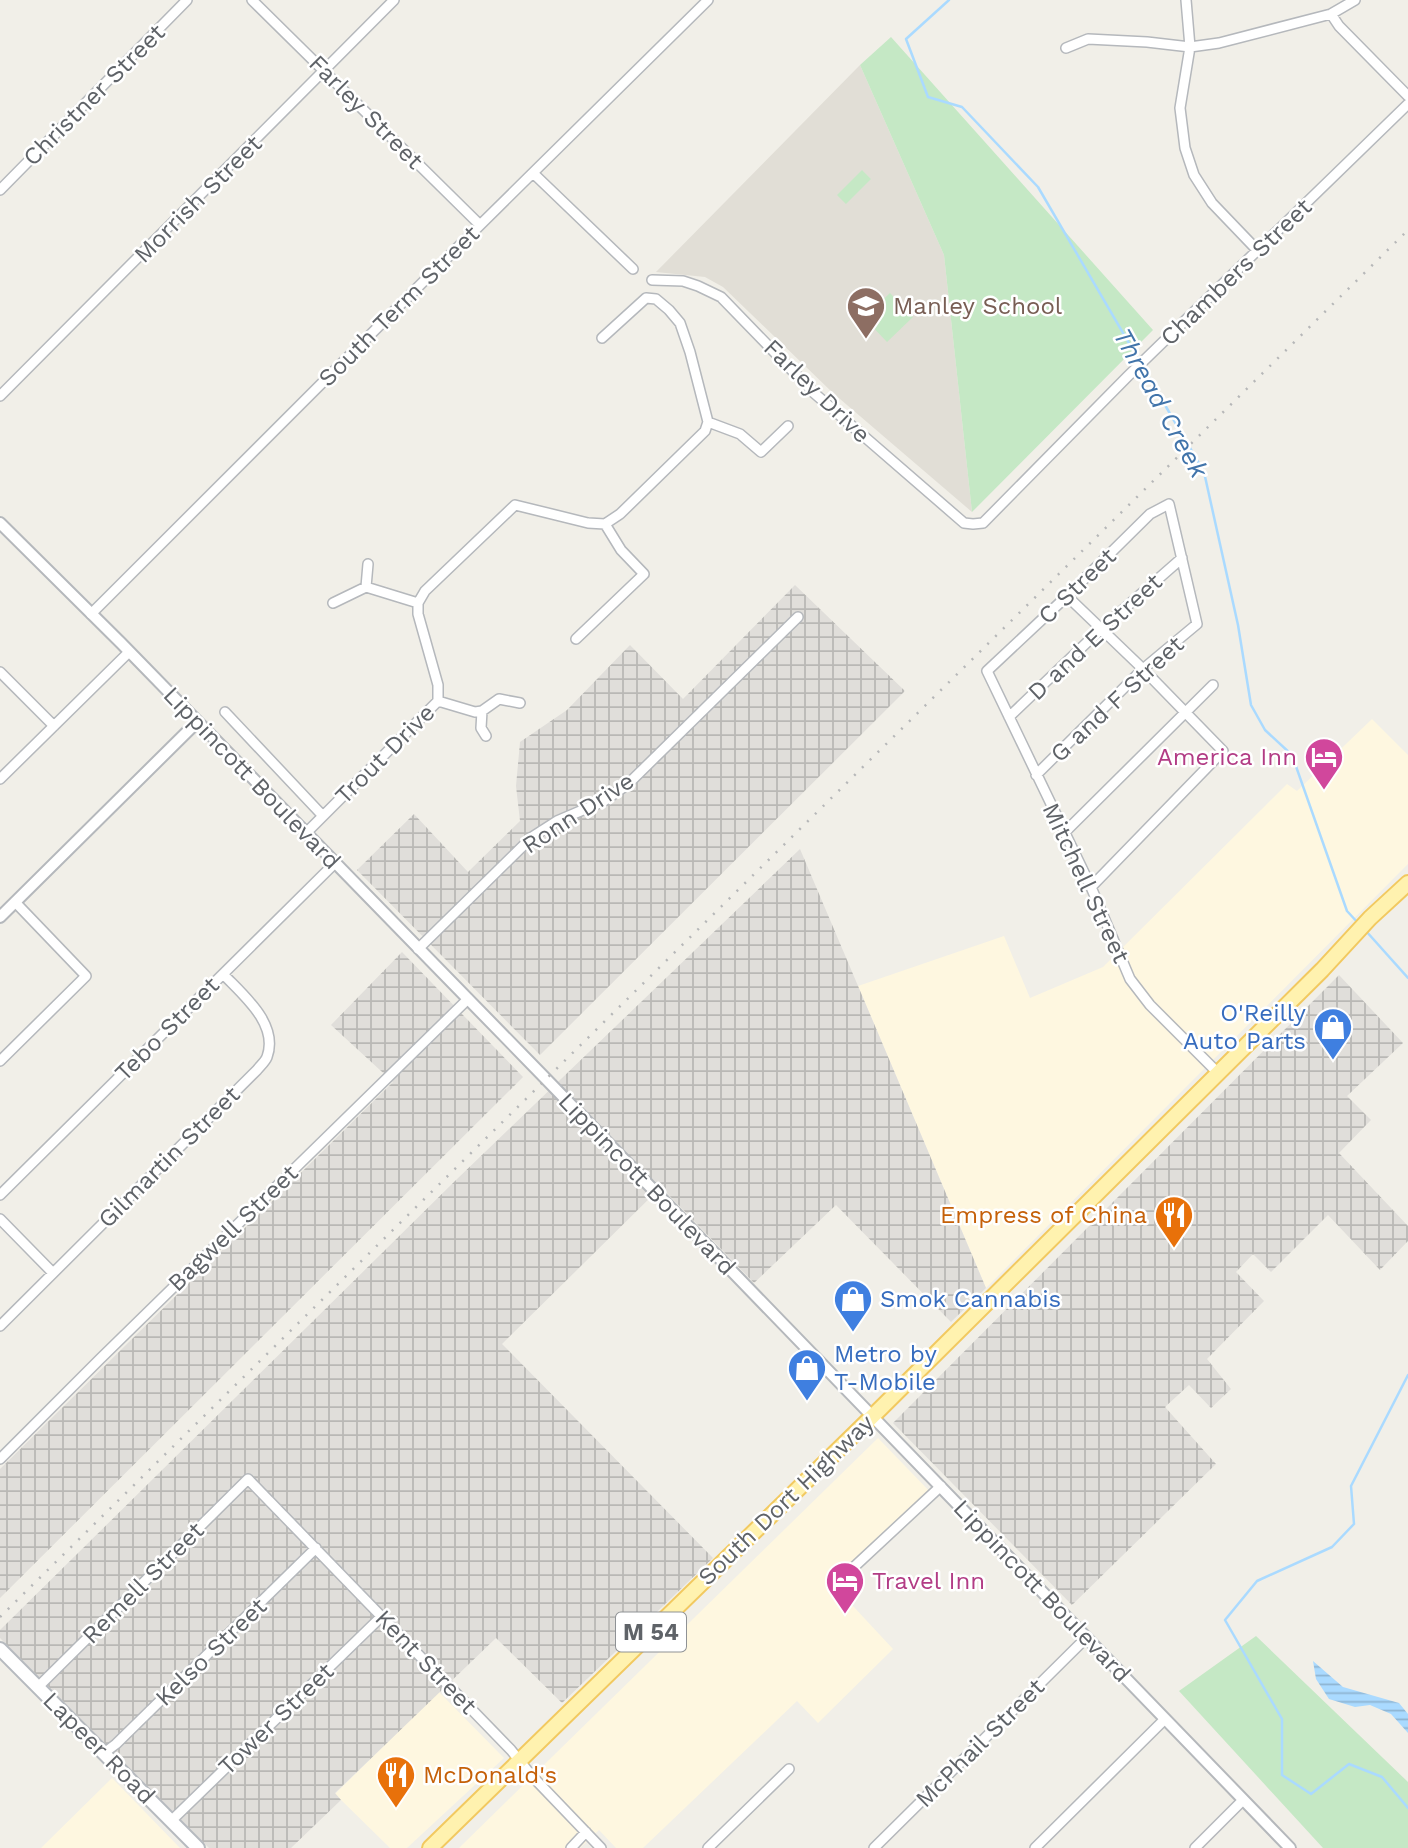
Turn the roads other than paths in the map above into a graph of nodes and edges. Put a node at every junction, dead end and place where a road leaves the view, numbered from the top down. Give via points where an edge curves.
1 (187, 0) edge
2 (252, 0) edge
3 (394, 0) edge
4 (708, 0) edge
5 (1186, 0) edge
6 (1355, 0) edge
7 (1331, 14) junction
8 (1190, 47) junction
9 (1066, 48) dead end
10 (325, 71) junction
11 (1408, 96) edge
12 (1408, 104) edge
13 (533, 173) junction
14 (0, 190) edge
15 (480, 225) junction
16 (1258, 251) junction
17 (633, 269) dead end
18 (652, 280) dead end
19 (603, 338) dead end
20 (0, 396) edge
21 (708, 422) junction
22 (788, 426) dead end
23 (0, 523) edge
24 (605, 523) junction
25 (973, 524) joint
26 (1182, 558) junction
27 (368, 564) dead end
28 (366, 586) junction
29 (1067, 596) junction
30 (333, 603) dead end
31 (418, 603) junction
32 (91, 614) junction
33 (798, 617) dead end
34 (1101, 629) junction
35 (576, 639) dead end
36 (129, 652) junction
37 (1143, 669) junction
38 (987, 671) joint
39 (0, 672) edge
40 (1213, 685) dead end
41 (439, 701) junction
42 (520, 703) dead end
43 (479, 711) junction
44 (225, 712) dead end
45 (1184, 712) junction
46 (1009, 717) junction
47 (197, 722) junction
48 (54, 726) junction
49 (486, 736) dead end
50 (1036, 775) junction
51 (0, 779) edge
52 (323, 816) junction
53 (1065, 832) junction
54 (306, 833) junction
55 (335, 863) junction
56 (1408, 883) edge
57 (1091, 887) junction
58 (15, 902) junction
59 (0, 917) edge
60 (418, 949) junction
61 (223, 974) junction
62 (468, 999) junction
63 (0, 1061) edge
64 (1218, 1073) junction
65 (0, 1195) edge
66 (0, 1219) edge
67 (53, 1273) junction
68 (0, 1326) edge
69 (873, 1416) junction
70 (0, 1459) edge
71 (248, 1479) joint
72 (941, 1486) junction
73 (316, 1548) junction
74 (840, 1580) dead end
75 (382, 1616) junction
76 (1086, 1638) junction
77 (0, 1648) edge
78 (38, 1687) junction
79 (1165, 1719) junction
80 (104, 1753) junction
81 (520, 1760) junction
82 (789, 1769) dead end
83 (1243, 1800) junction
84 (172, 1821) junction
85 (586, 1832) junction
86 (198, 1848) edge
87 (430, 1848) edge
88 (571, 1848) edge
89 (601, 1848) edge
90 (708, 1848) edge
91 (874, 1848) edge
92 (1035, 1848) edge
93 (1195, 1848) edge
94 (1290, 1848) edge

1 - 14 street, Christner Street
2 - 10 street, Farley Street
3 - 10 street, Morrish Street
4 - 13 street, South Term Street
5 - 8 street
6 - 7 street
7 - 8 street
7 - 11 street
8 - 9 street via 1087,39
8 - 16 street via 1180,108 1194,175 1212,203
10 - 15 street, Farley Street
10 - 20 street, Morrish Street
12 - 16 street, Chambers Street
13 - 15 street, South Term Street
13 - 17 street
15 - 32 street, South Term Street
16 - 25 street, Chambers Street via 983,523
18 - 25 street, Farley Drive via 683,281 721,298 814,393 964,523
19 - 21 street via 646,298 656,299 680,323
21 - 22 street via 740,434 761,452
21 - 24 street via 705,431 620,514
23 - 32 street, Lippincott Boulevard
24 - 31 street via 514,505
24 - 35 street via 621,550 644,574
26 - 29 street, C Street via 1169,504 1150,514
26 - 34 street, D and E Street
26 - 37 street, G and F Street via 1198,624
27 - 28 street
28 - 30 street
28 - 31 street
29 - 34 street
29 - 38 street, C Street
31 - 41 street, Trout Drive
32 - 36 street, Lippincott Boulevard
33 - 60 street, Ronn Drive via 628,784 532,837
34 - 37 street
34 - 46 street, D and E Street
36 - 47 street, Lippincott Boulevard
36 - 48 street
37 - 45 street
37 - 50 street, G and F Street
38 - 46 street, Mitchell Street
39 - 48 street
40 - 45 street
41 - 43 street
41 - 52 street, Trout Drive
42 - 43 street via 499,699
43 - 49 street
44 - 52 street
45 - 53 street
45 - 57 street via 1223,751
46 - 50 street, Mitchell Street
47 - 54 street, Lippincott Boulevard
47 - 58 street
48 - 51 street
50 - 53 street, Mitchell Street
52 - 54 street, Trout Drive
53 - 57 street, Mitchell Street
54 - 55 street, Lippincott Boulevard
55 - 60 street, Lippincott Boulevard
55 - 61 street, Tebo Street
56 - 64 main road, South Dort Highway / M 54
57 - 64 street, Mitchell Street via 1130,979
58 - 59 street
58 - 63 street via 86,976
60 - 62 street, Lippincott Boulevard
61 - 65 street, Tebo Street
61 - 67 street, Gilmartin Street via 257,1009 265,1024 266,1058
62 - 69 street, Lippincott Boulevard
62 - 70 street, Bagwell Street
64 - 69 main road, South Dort Highway / M 54
66 - 67 street
67 - 68 street, Gilmartin Street
69 - 72 street, Lippincott Boulevard
69 - 81 main road, South Dort Highway / M 54
71 - 73 street, Kent Street
71 - 78 street, Remell Street
72 - 74 street
72 - 76 street, Lippincott Boulevard
73 - 75 street, Kent Street
73 - 80 street, Kelso Street
75 - 81 street, Kent Street
75 - 84 street, Tower Street
76 - 79 street, Lippincott Boulevard
76 - 91 street, McPhail Street
77 - 78 main road, Lapeer Road
78 - 80 main road, Lapeer Road
79 - 83 street, Lippincott Boulevard
79 - 92 street
80 - 84 main road, Lapeer Road
81 - 85 street, Kent Street
81 - 87 main road, South Dort Highway / M 54
82 - 90 street
83 - 93 street
83 - 94 street, Lippincott Boulevard
84 - 86 main road, Lapeer Road
85 - 88 street
85 - 89 street, Kent Street

